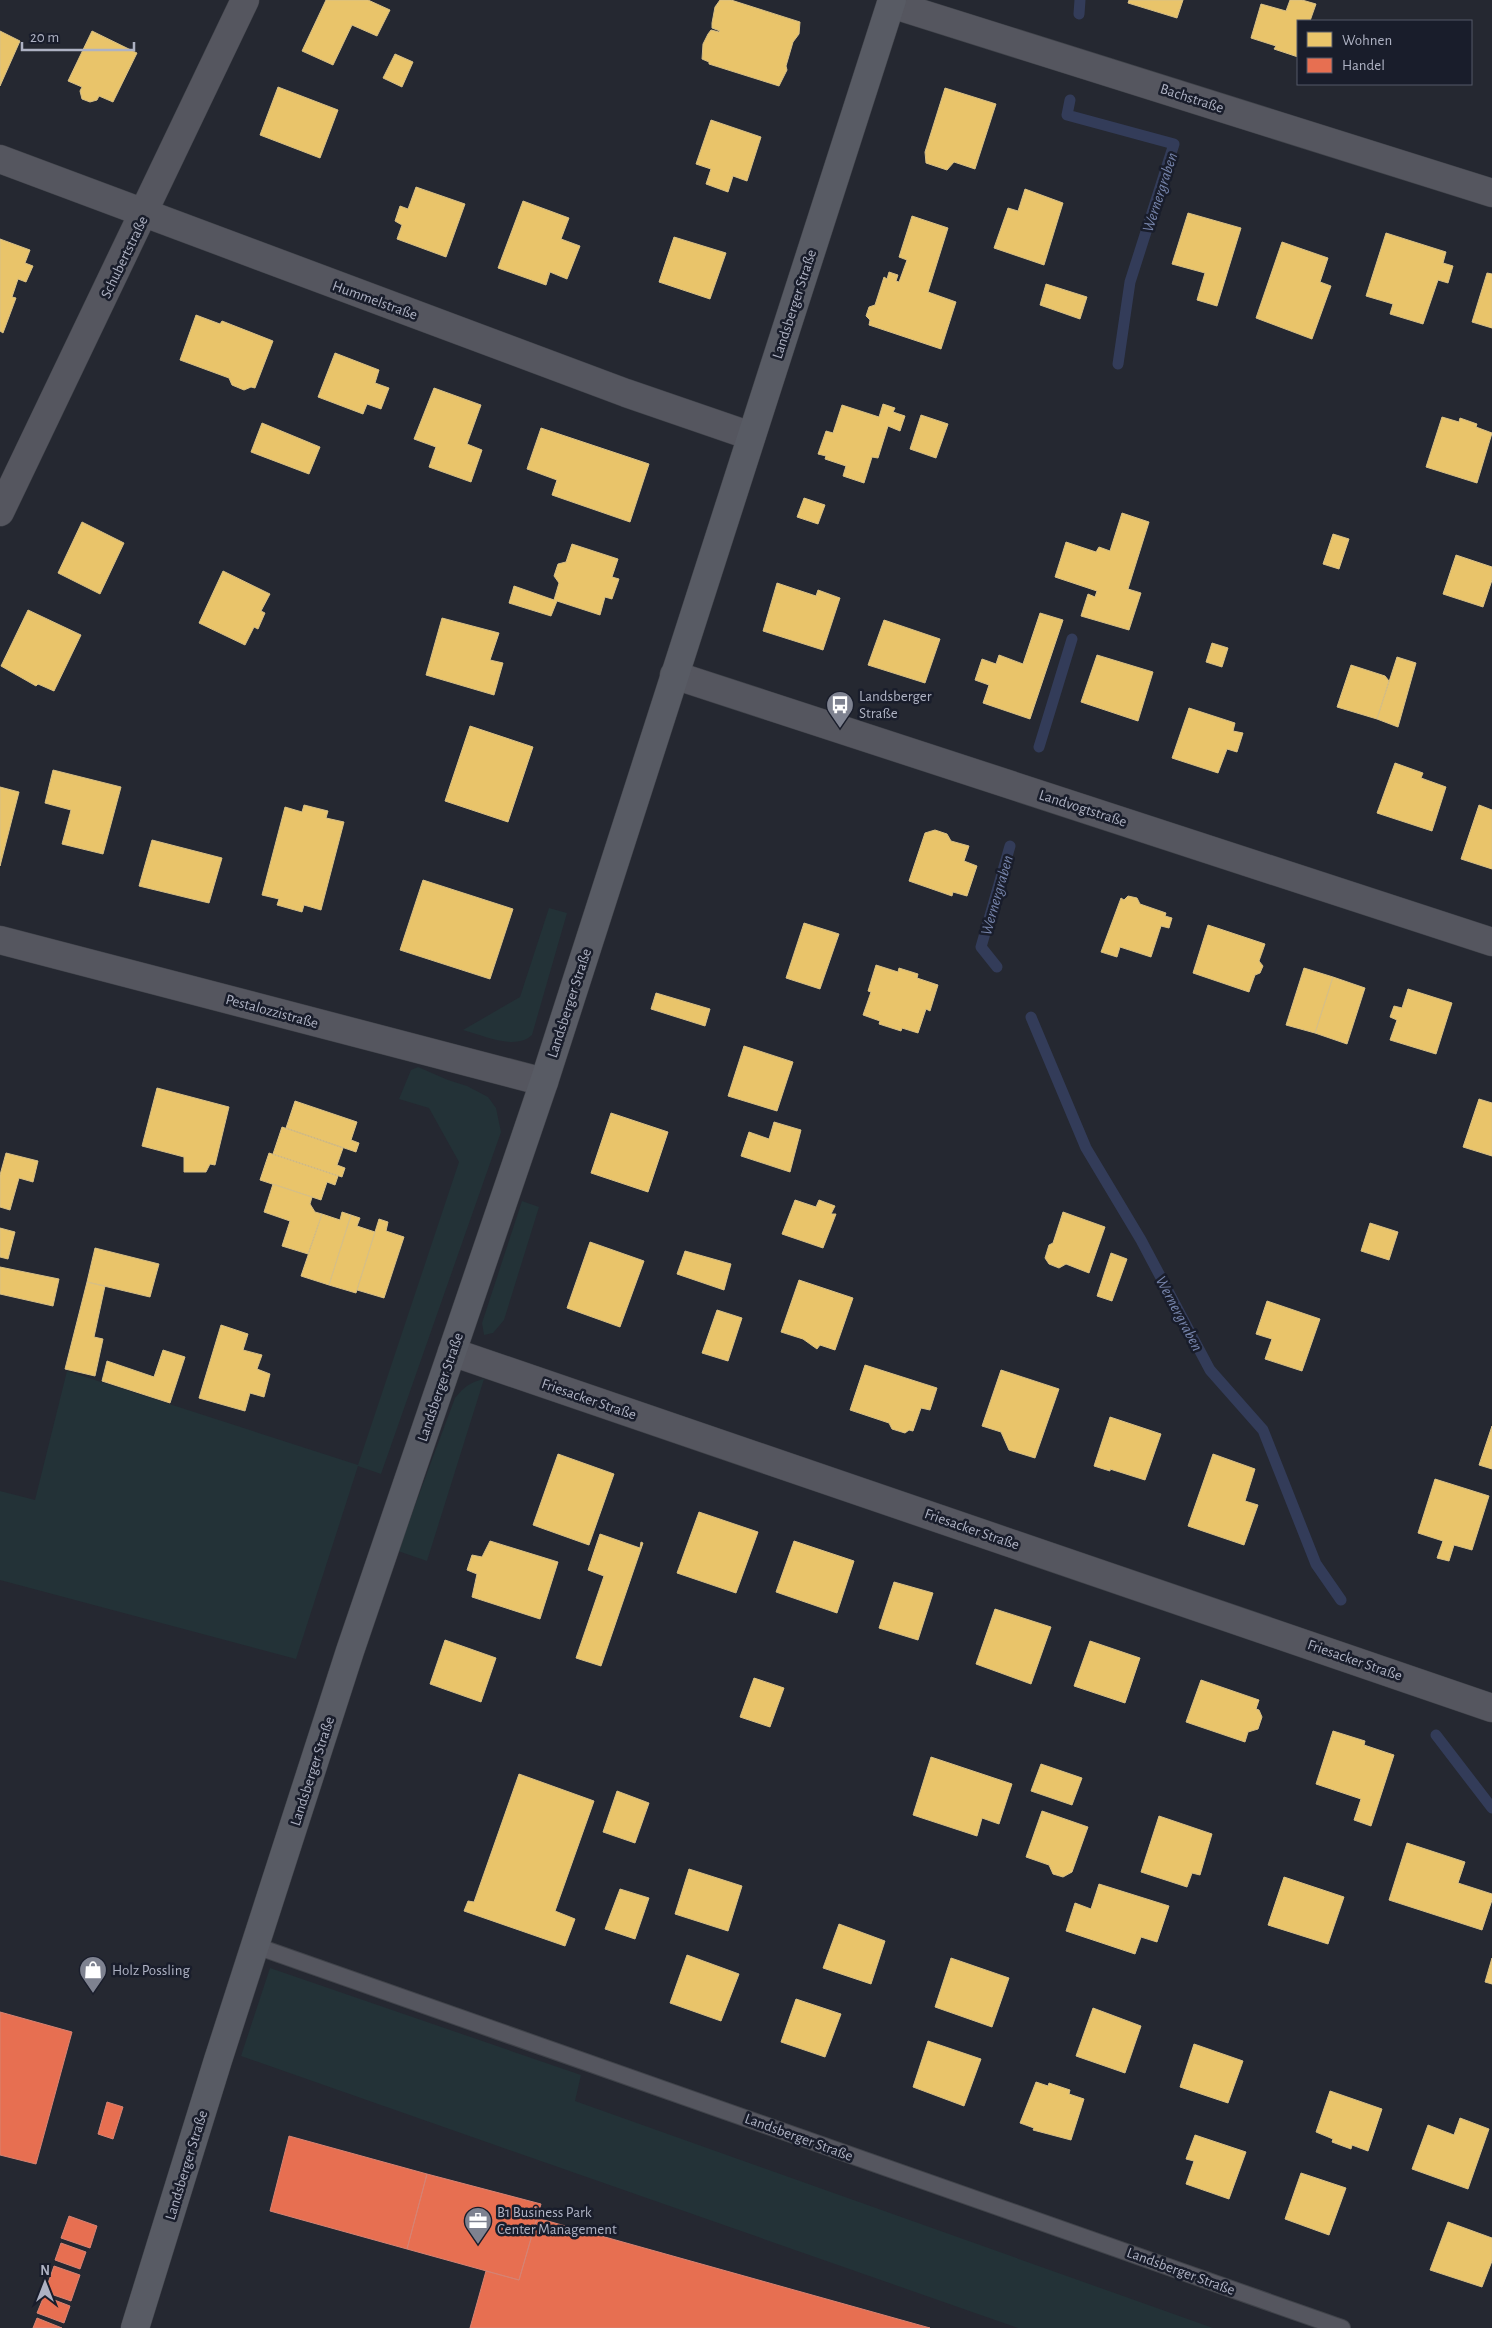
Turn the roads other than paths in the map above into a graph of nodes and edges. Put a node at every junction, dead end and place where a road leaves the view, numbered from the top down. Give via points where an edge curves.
1 (245, 0) edge
2 (891, 2) edge
3 (0, 159) edge
4 (1492, 193) edge
5 (144, 214) junction
6 (751, 436) junction
7 (0, 512) edge
8 (674, 675) junction
9 (0, 940) edge
10 (1492, 942) edge
11 (544, 1082) junction
12 (452, 1352) junction
13 (1492, 1708) edge
14 (256, 1946) junction
15 (136, 2328) edge
16 (1342, 2328) edge

1 - 5 street, Schubertstraße
2 - 4 street, Bachstraße
2 - 6 street, Landsberger Straße
3 - 5 street, Hummelstraße
5 - 6 street, Hummelstraße via 626,394
5 - 7 street, Schubertstraße
6 - 8 street, Landsberger Straße
8 - 10 street, Landvogtstraße
8 - 11 street, Landsberger Straße
9 - 11 street, Pestalozzistraße
11 - 12 street, Landsberger Straße
12 - 13 street, Friesacker Straße
12 - 14 street, Landsberger Straße via 353,1643
14 - 15 street, Landsberger Straße
14 - 16 lane, Landsberger Straße

